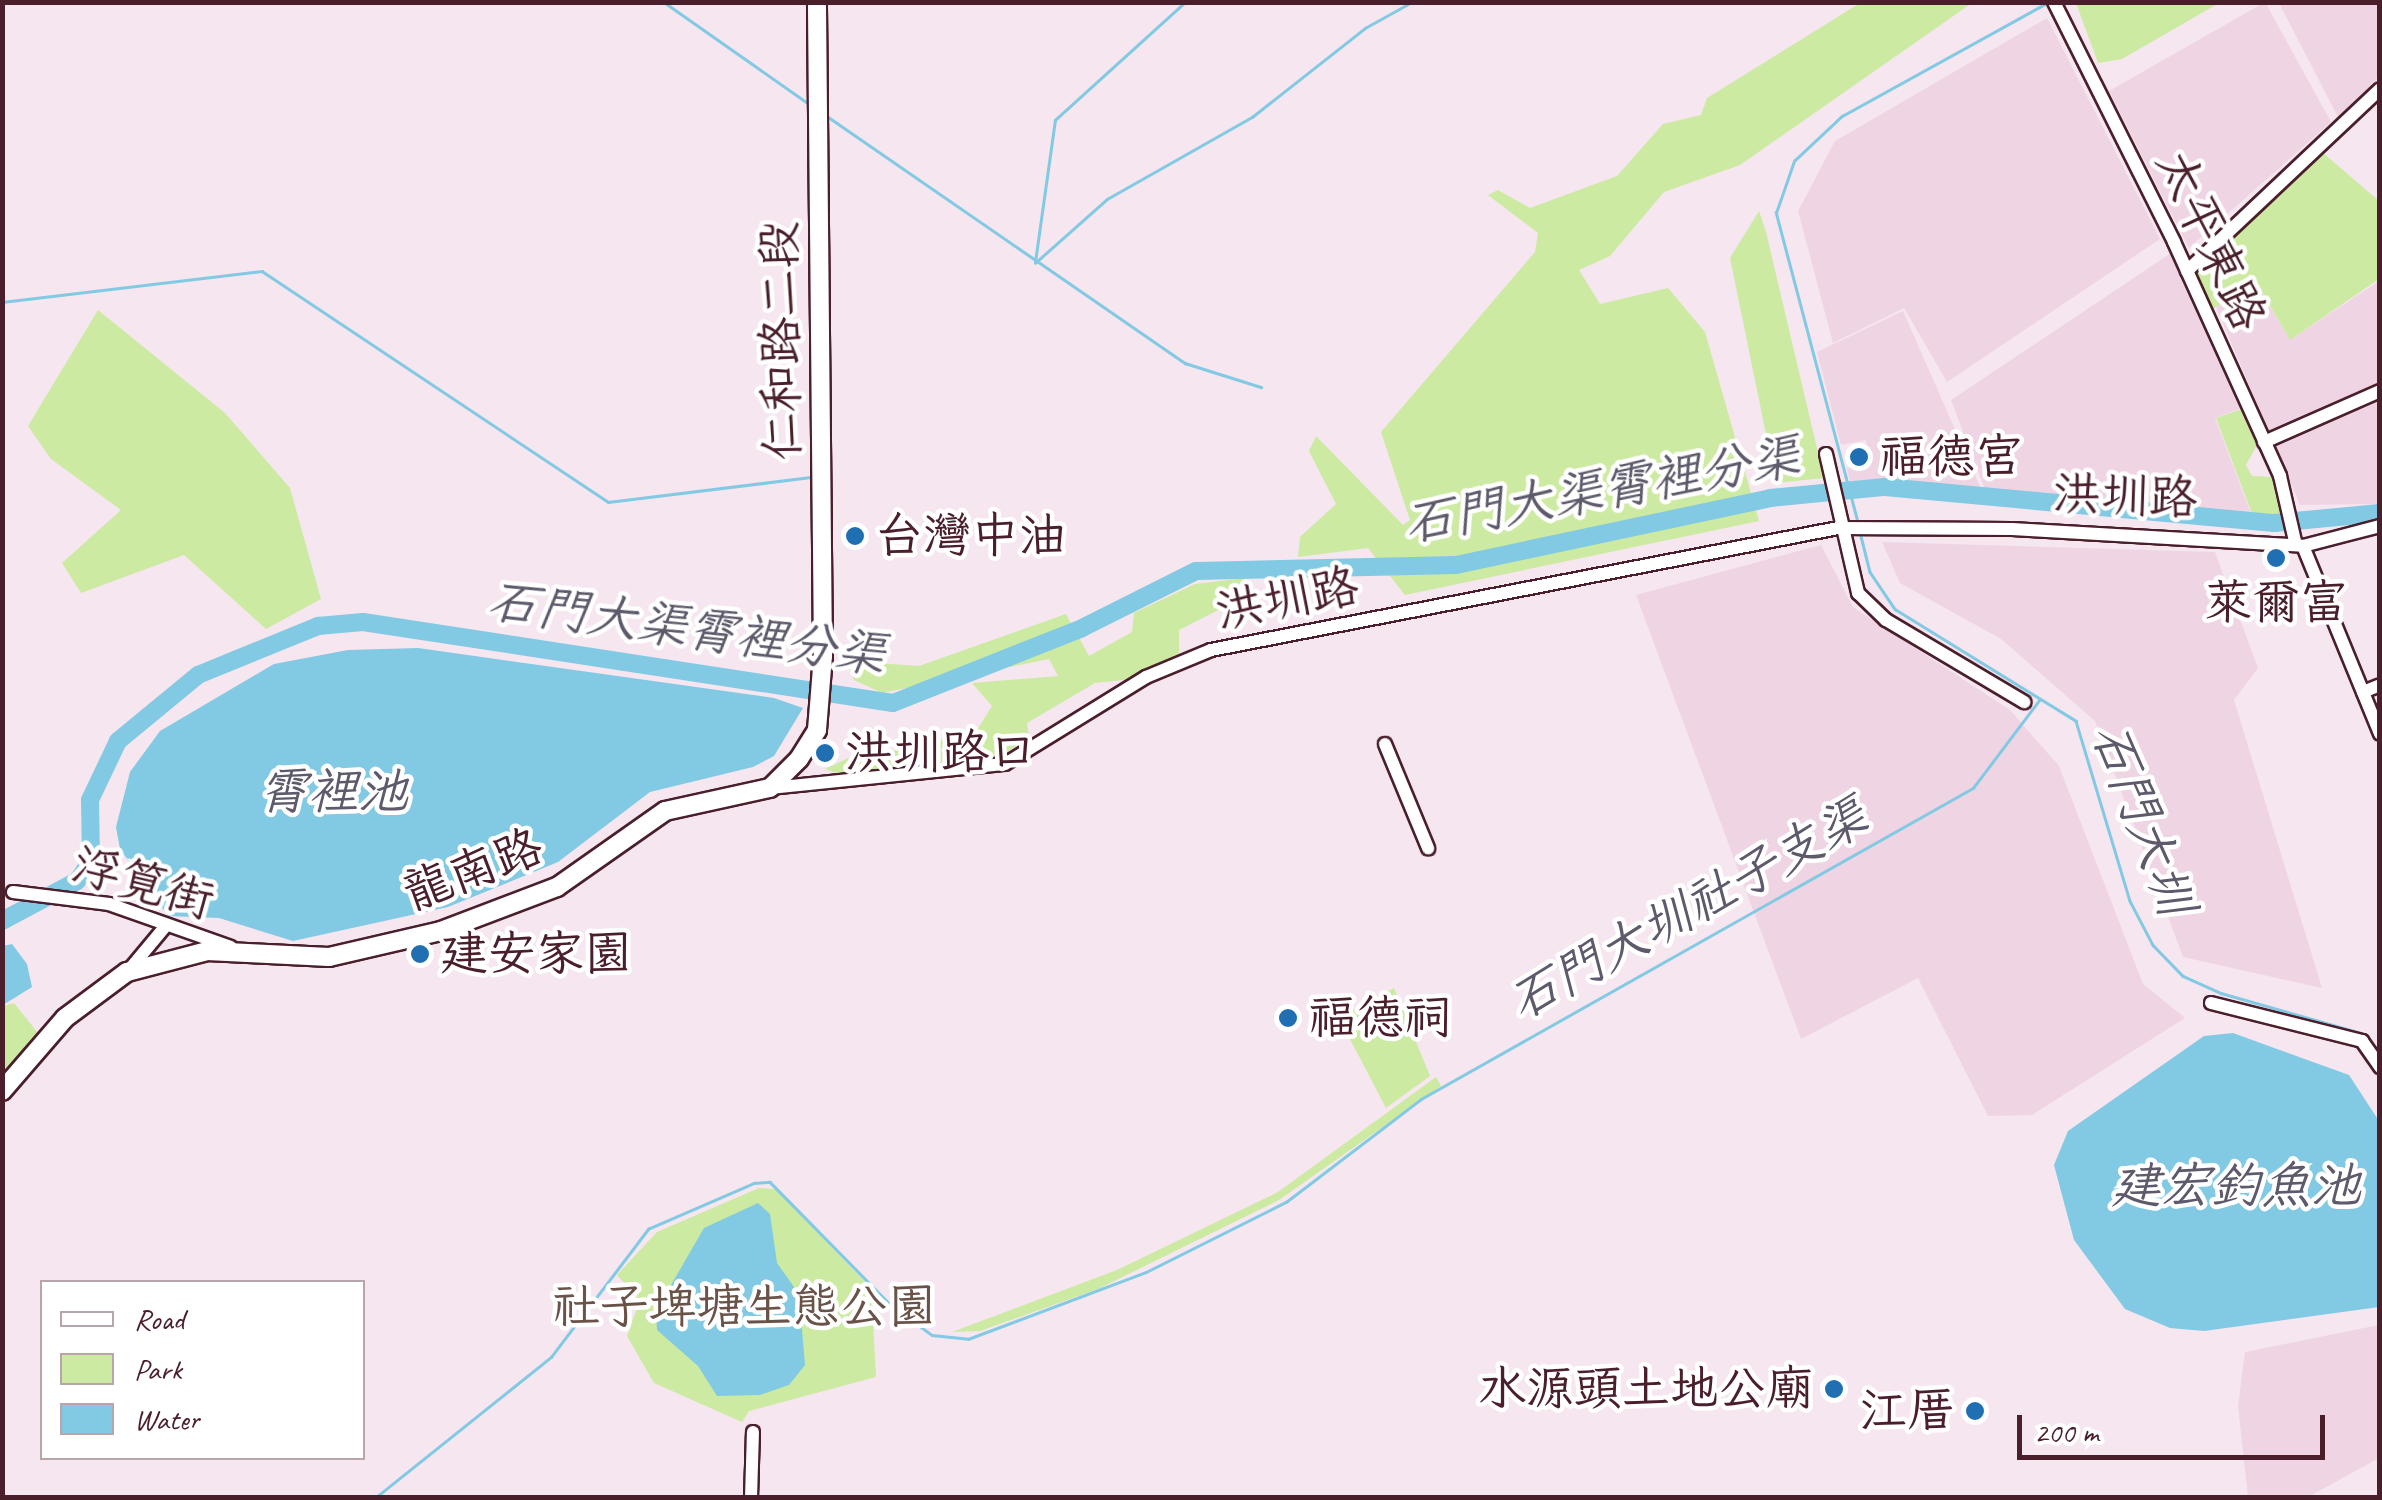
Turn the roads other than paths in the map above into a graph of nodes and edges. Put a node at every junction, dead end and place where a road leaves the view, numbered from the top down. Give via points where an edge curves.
1 (817, 2) edge
2 (2055, 4) edge
3 (2380, 89) edge
4 (2188, 272) junction
5 (2380, 390) edge
6 (2264, 442) junction
7 (1826, 454) dead end
8 (1852, 524) junction
9 (2380, 526) edge
10 (2297, 539) junction
11 (2380, 684) edge
12 (2363, 692) junction
13 (2024, 702) dead end
14 (2380, 734) edge
15 (1385, 744) dead end
16 (1005, 764) joint
17 (770, 788) junction
18 (1428, 848) dead end
19 (13, 892) dead end
20 (164, 928) junction
21 (250, 955) junction
22 (127, 972) junction
23 (2211, 1002) dead end
24 (2380, 1066) edge
25 (2, 1092) edge
26 (753, 1432) dead end
27 (751, 1498) edge

1 - 17 main road, 仁和路二段 via 822,700 817,730
2 - 4 street, 太平東路
3 - 4 street
4 - 6 street, 太平東路
5 - 6 street
6 - 10 street, 太平東路
7 - 8 street
8 - 10 street, 洪圳路
8 - 13 street via 1858,594
8 - 16 street, 洪圳路 via 1211,650 1146,678
9 - 10 street, 洪圳路
10 - 12 street, 太平東路
11 - 12 street
12 - 14 street, 太平東路
15 - 18 street
16 - 17 street, 龍南路
17 - 21 main road, 龍南路 via 665,811 556,887 441,930 330,957
19 - 20 street, 浮筧街 via 109,904
20 - 21 street, 浮筧街
20 - 22 street
21 - 22 main road, 龍南路 via 188,953
22 - 25 main road, 龍南路 via 54,1029
23 - 24 street via 2362,1041
26 - 27 street

